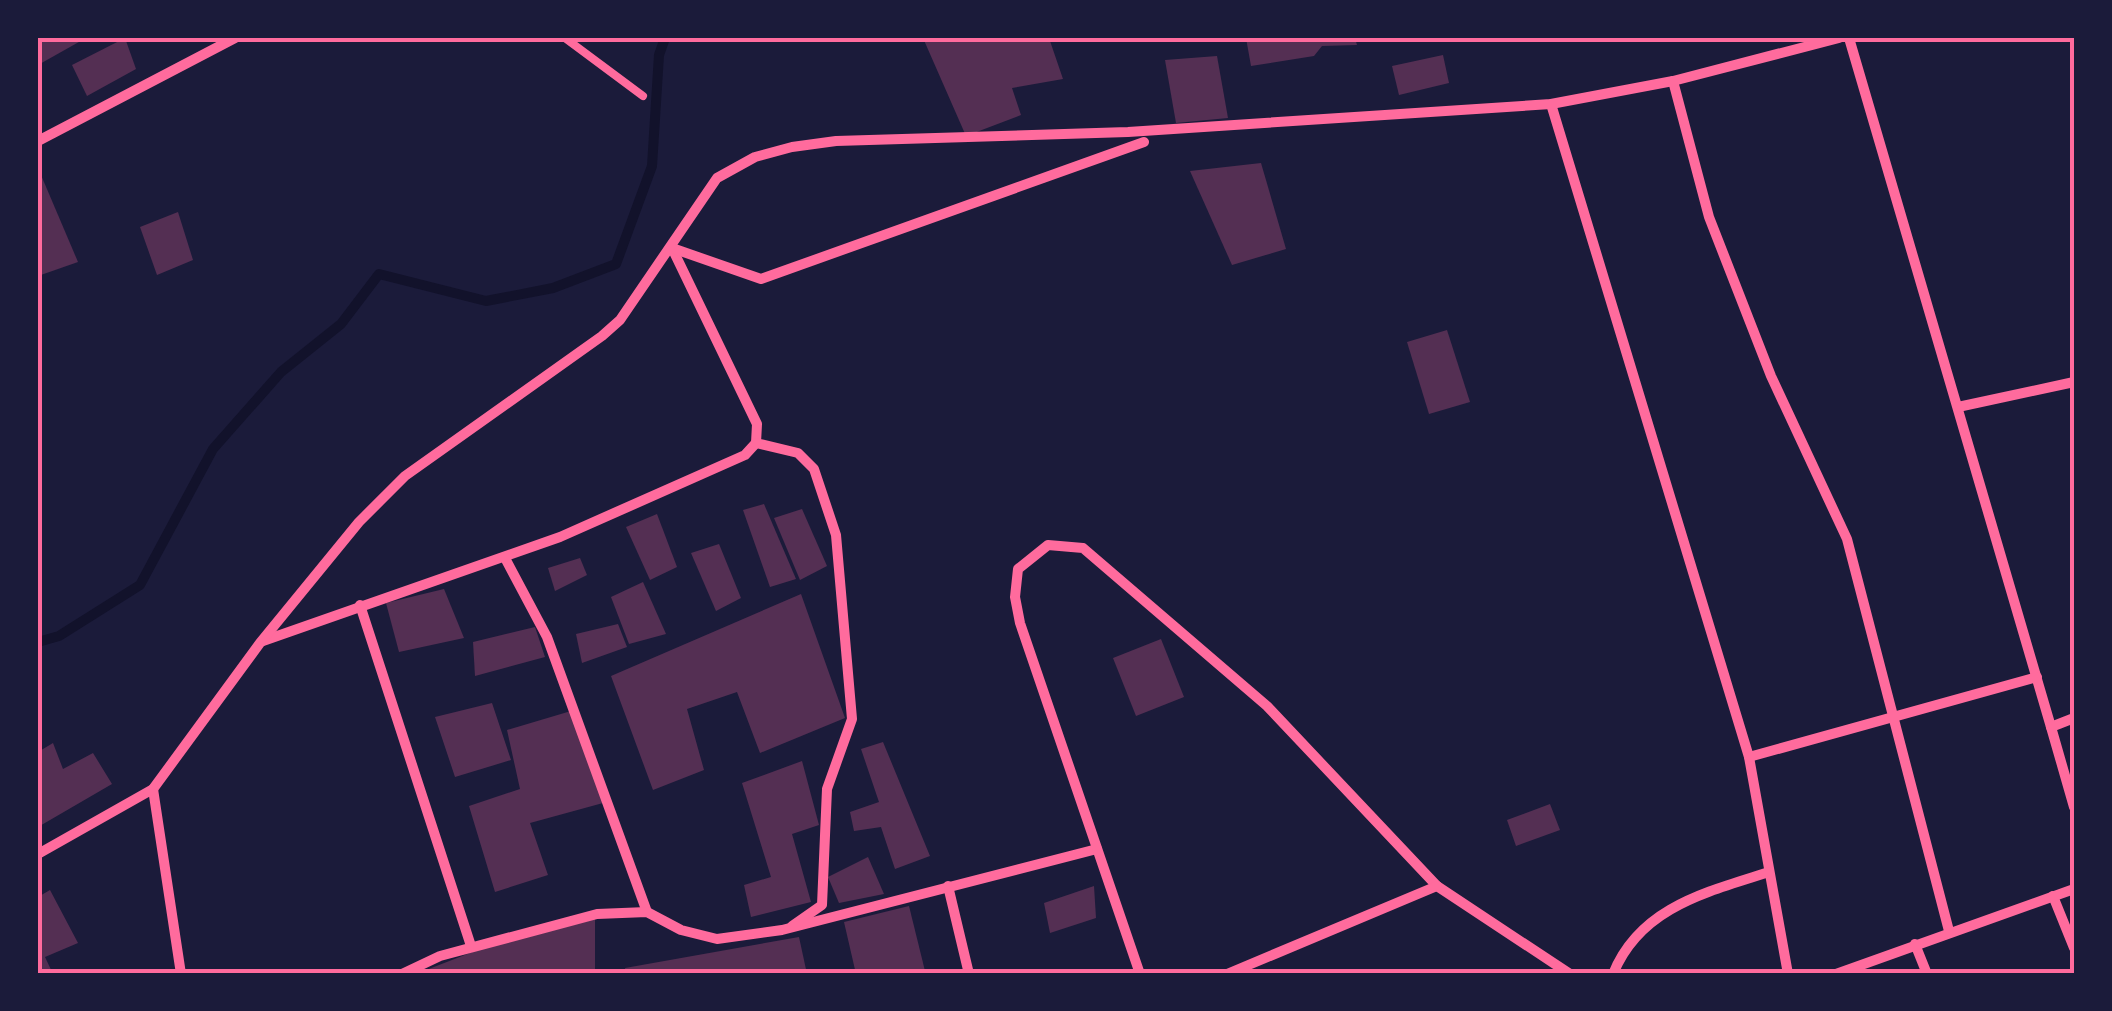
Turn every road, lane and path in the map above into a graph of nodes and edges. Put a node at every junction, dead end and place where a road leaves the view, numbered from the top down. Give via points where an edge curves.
1 (234, 38) edge
2 (565, 38) edge
3 (1839, 38) edge
4 (1849, 38) edge
5 (1673, 81) junction
6 (643, 96) dead end
7 (1551, 104) junction
8 (38, 141) edge
9 (1144, 142) dead end
10 (672, 248) junction
11 (2074, 382) edge
12 (1958, 407) junction
13 (756, 442) junction
14 (505, 558) junction
15 (360, 605) junction
16 (260, 642) junction
17 (2037, 677) junction
18 (2074, 718) edge
19 (1897, 719) junction
20 (2052, 727) junction
21 (1749, 757) junction
22 (154, 790) junction
23 (2074, 807) edge
24 (1096, 849) junction
25 (38, 854) edge
26 (1769, 872) junction
27 (948, 886) junction
28 (1436, 886) junction
29 (2074, 889) edge
30 (2053, 896) junction
31 (647, 912) junction
32 (792, 926) junction
33 (1949, 931) junction
34 (1915, 944) junction
35 (471, 946) junction
36 (2074, 948) edge
37 (181, 974) edge
38 (402, 974) edge
39 (969, 974) edge
40 (1140, 974) edge
41 (1227, 974) edge
42 (1570, 974) edge
43 (1613, 974) edge
44 (1788, 974) edge
45 (1836, 974) edge
46 (1927, 974) edge

1 - 8 street
2 - 6 lane
3 - 5 street
4 - 12 street
5 - 7 street
5 - 19 street via 1710,217 1771,376 1847,539
7 - 10 street via 792,146 717,178
7 - 21 street
9 - 10 street via 761,279
10 - 13 street via 756,424
10 - 16 street via 602,336 405,476
11 - 12 street
12 - 17 street
13 - 14 street via 746,455
13 - 32 street via 798,453 824,492 836,535 852,720 826,789 822,905
14 - 15 street
14 - 31 street via 546,637
15 - 16 street
15 - 35 street
16 - 22 street
17 - 19 street
17 - 20 street
18 - 20 street
19 - 21 street
19 - 33 street
20 - 23 street
21 - 26 street
22 - 25 street
22 - 37 street
24 - 27 street
24 - 28 street via 1015,597 1018,569 1048,546 1083,548 1221,663
24 - 40 street
26 - 43 street via 1662,913 1634,938
26 - 44 street
27 - 32 street
27 - 39 street
28 - 41 street
28 - 42 street
29 - 30 street
30 - 33 street
30 - 36 street
31 - 32 street via 717,939
31 - 35 street via 597,914
33 - 34 street
34 - 45 street
34 - 46 street
35 - 38 street

